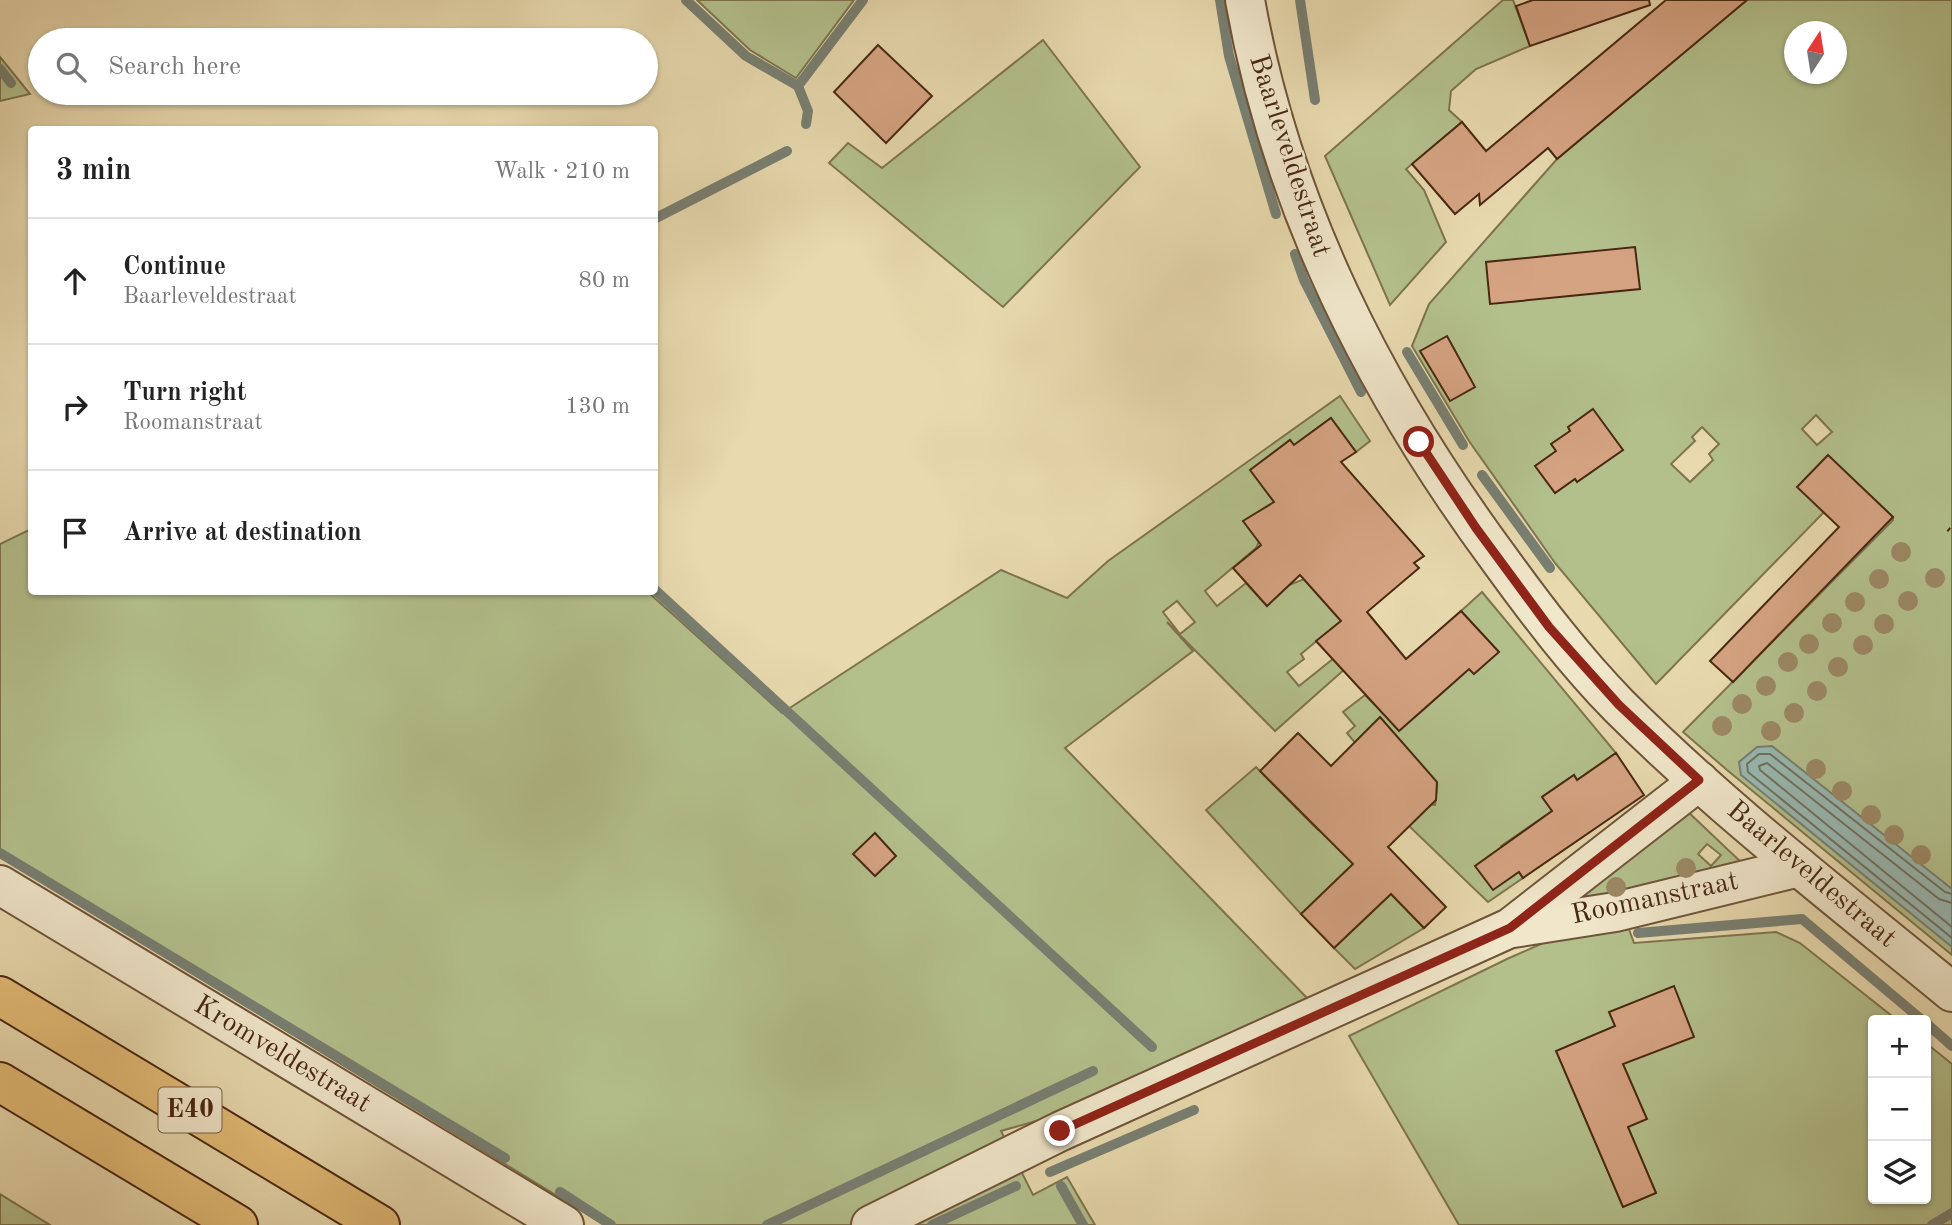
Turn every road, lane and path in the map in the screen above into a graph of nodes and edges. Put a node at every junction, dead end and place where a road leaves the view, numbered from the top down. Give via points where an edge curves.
1 (1245, 0) edge
2 (1699, 780) junction
3 (1799, 867) junction
4 (0, 885) edge
5 (1510, 928) junction
6 (1952, 992) edge
7 (0, 996) edge
8 (0, 1082) edge
9 (238, 1225) edge
10 (380, 1225) edge
11 (564, 1225) edge
12 (871, 1225) edge

1 - 2 street, Baarleveldestraat via 1252,42 1292,180 1328,273 1419,442 1549,627 1619,705
2 - 3 street, Baarleveldestraat
2 - 5 street, Roomanstraat
3 - 5 street, Roomanstraat via 1615,912
3 - 6 street, Baarleveldestraat
4 - 11 street, Kromveldestraat
5 - 12 street, Roomanstraat via 1060,1131
7 - 10 highway, E40
8 - 9 highway, E40

